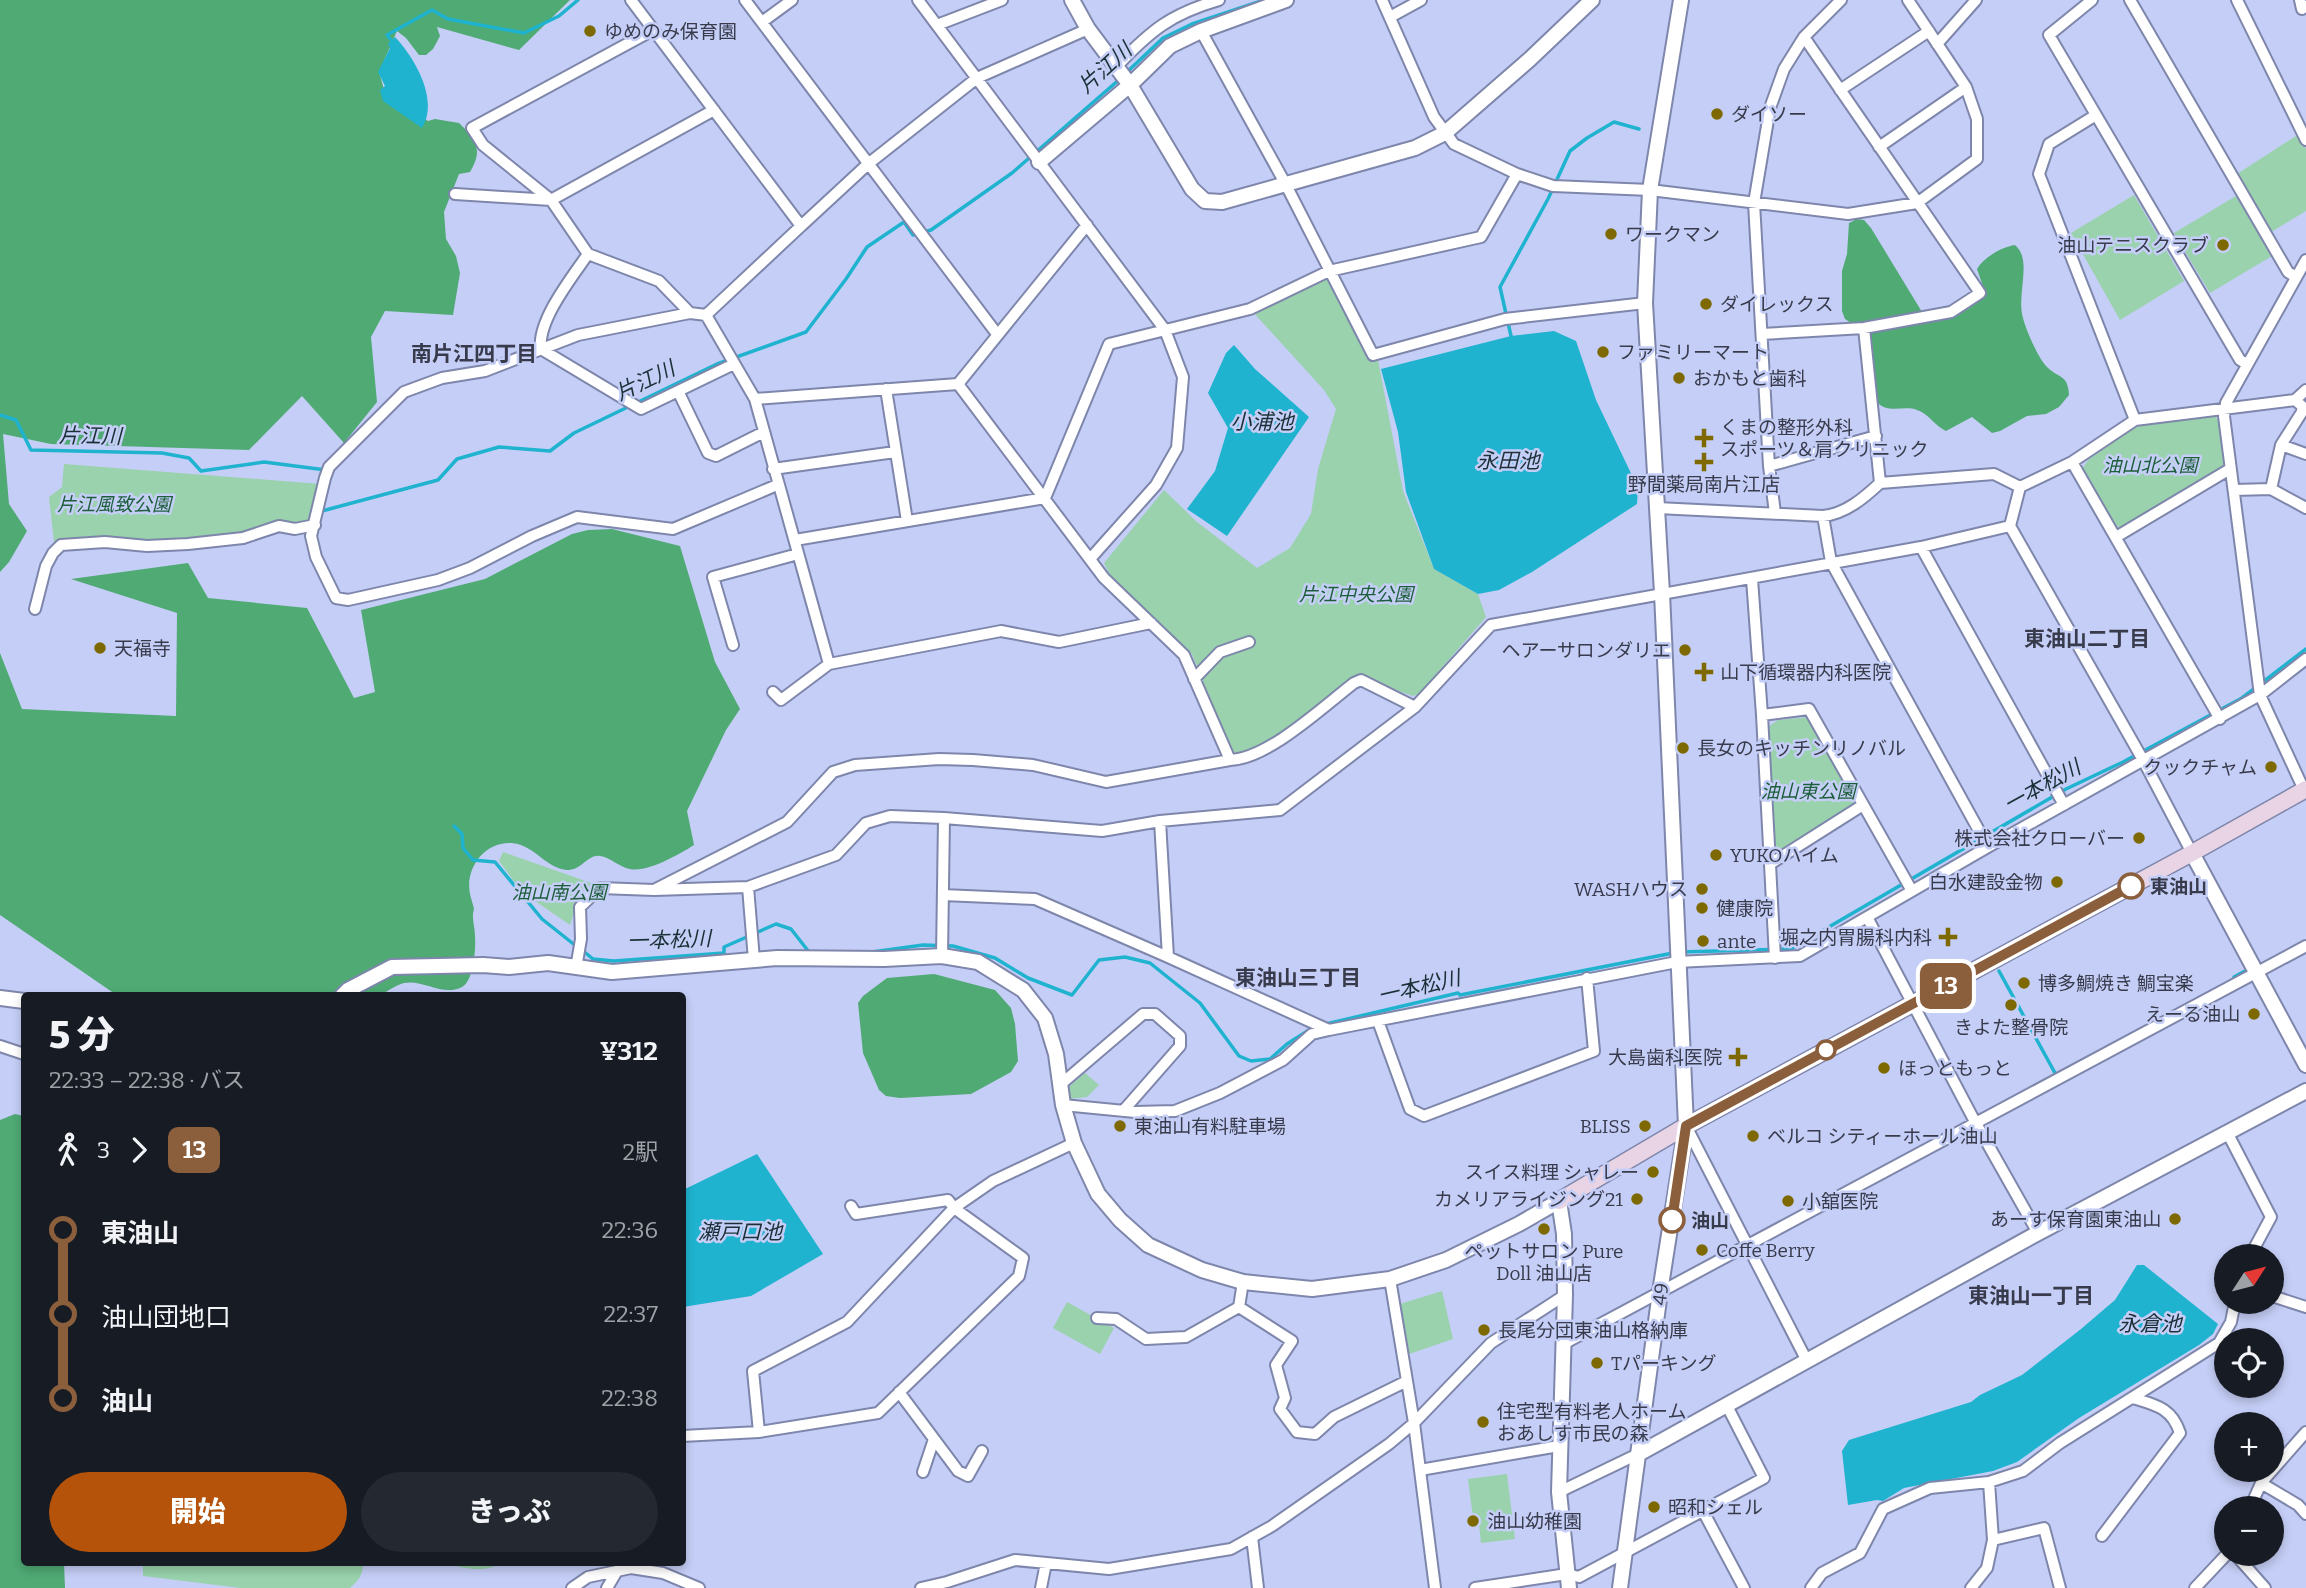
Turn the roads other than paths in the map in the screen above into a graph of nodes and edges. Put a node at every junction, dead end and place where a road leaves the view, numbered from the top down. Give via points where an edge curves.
1 (631, 0) edge
2 (746, 0) edge
3 (792, 0) edge
4 (918, 0) edge
5 (1002, 0) edge
6 (1072, 0) edge
7 (1219, 0) edge
8 (1286, 0) edge
9 (1382, 0) edge
10 (1421, 0) edge
11 (1592, 0) edge
12 (1681, 0) edge
13 (1841, 0) edge
14 (1908, 0) edge
15 (1976, 0) edge
16 (2092, 0) edge
17 (2130, 0) edge
18 (2237, 0) edge
19 (2300, 0) edge
20 (2306, 6) edge
21 (1390, 17) junction
22 (762, 22) junction
23 (937, 25) junction
24 (1088, 29) junction
25 (653, 30) junction
26 (1202, 31) junction
27 (1929, 31) junction
28 (1804, 37) junction
29 (1937, 44) junction
30 (1118, 67) junction
31 (977, 78) junction
32 (1130, 85) junction
33 (1966, 87) junction
34 (1840, 90) junction
35 (713, 110) junction
36 (2096, 115) junction
37 (1445, 133) junction
38 (2306, 139) edge
39 (1879, 147) junction
40 (1039, 162) junction
41 (868, 164) junction
42 (1517, 174) junction
43 (1285, 183) junction
44 (1650, 190) junction
45 (455, 194) dead end
46 (551, 200) junction
47 (1754, 203) junction
48 (1917, 203) junction
49 (1087, 225) junction
50 (801, 226) junction
51 (588, 254) junction
52 (2306, 260) edge
53 (1329, 271) junction
54 (2297, 276) junction
55 (1644, 303) junction
56 (690, 313) junction
57 (706, 315) junction
58 (1864, 328) junction
59 (1165, 330) junction
60 (997, 334) junction
61 (1762, 334) junction
62 (541, 349) junction
63 (734, 364) junction
64 (2247, 364) junction
65 (958, 384) junction
66 (886, 389) junction
67 (2306, 390) edge
68 (678, 391) junction
69 (755, 400) junction
70 (2295, 400) junction
71 (2225, 408) junction
72 (2135, 421) junction
73 (764, 432) junction
74 (1876, 436) junction
75 (2281, 445) junction
76 (895, 452) junction
77 (2306, 454) edge
78 (2072, 462) junction
79 (1769, 466) junction
80 (773, 469) junction
81 (2230, 469) junction
82 (1881, 482) junction
83 (778, 485) junction
84 (2020, 486) junction
85 (2272, 489) junction
86 (2234, 490) junction
87 (1045, 498) junction
88 (1657, 508) junction
89 (2306, 508) edge
90 (1775, 513) junction
91 (1823, 516) junction
92 (907, 521) junction
93 (315, 525) junction
94 (2010, 526) junction
95 (2116, 537) junction
96 (794, 540) junction
97 (1921, 547) junction
98 (798, 554) junction
99 (1090, 559) junction
100 (1831, 562) junction
101 (1752, 579) junction
102 (1662, 593) junction
103 (35, 609) dead end
104 (1151, 624) junction
105 (735, 639) dead end
106 (1249, 642) dead end
107 (2306, 659) edge
108 (829, 664) junction
109 (1194, 679) junction
110 (2259, 688) junction
111 (773, 692) dead end
112 (1415, 707) junction
113 (2217, 712) junction
114 (1762, 715) junction
115 (2140, 755) junction
116 (1230, 760) junction
117 (2305, 789) edge
118 (2061, 798) junction
119 (1863, 805) junction
120 (944, 818) junction
121 (1160, 821) junction
122 (1985, 842) junction
123 (2192, 853) junction
124 (1770, 864) junction
125 (1908, 885) junction
126 (748, 887) junction
127 (654, 890) junction
128 (943, 894) junction
129 (1867, 917) junction
130 (2306, 946) edge
131 (1774, 951) junction
132 (942, 955) junction
133 (1168, 957) junction
134 (754, 960) junction
135 (1677, 962) junction
136 (577, 963) junction
137 (2256, 972) junction
138 (1587, 978) junction
139 (346, 992) edge
140 (0, 998) edge
141 (21, 1001) edge
142 (1913, 1004) junction
143 (1378, 1021) junction
144 (1327, 1029) junction
145 (0, 1046) edge
146 (21, 1053) edge
147 (2306, 1065) edge
148 (1060, 1085) junction
149 (2306, 1091) edge
150 (1063, 1105) junction
151 (1124, 1111) junction
152 (1975, 1122) junction
153 (1686, 1126) junction
154 (2228, 1134) junction
155 (1074, 1143) junction
156 (1559, 1201) junction
157 (851, 1206) dead end
158 (954, 1208) junction
159 (2038, 1234) junction
160 (2256, 1244) edge
161 (1748, 1245) junction
162 (1390, 1279) junction
163 (1243, 1282) junction
164 (1660, 1292) junction
165 (1565, 1295) junction
166 (2284, 1300) edge
167 (1239, 1307) junction
168 (2306, 1307) edge
169 (2233, 1314) edge
170 (1097, 1318) dead end
171 (1565, 1343) junction
172 (1807, 1361) junction
173 (1407, 1381) junction
174 (899, 1392) junction
175 (2133, 1398) junction
176 (1727, 1406) junction
177 (1414, 1423) junction
178 (759, 1432) junction
179 (2306, 1432) edge
180 (686, 1436) edge
181 (934, 1439) junction
182 (1559, 1446) junction
183 (982, 1451) dead end
184 (1640, 1453) junction
185 (1420, 1470) junction
186 (923, 1472) dead end
187 (1989, 1482) junction
188 (2261, 1483) junction
189 (1559, 1492) junction
190 (2255, 1496) edge
191 (2303, 1506) edge
192 (1703, 1511) junction
193 (2102, 1536) dead end
194 (1252, 1537) junction
195 (1993, 1540) junction
196 (1626, 1553) junction
197 (1046, 1563) junction
198 (2216, 1566) edge
199 (2246, 1566) edge
200 (615, 1573) junction
201 (1568, 1581) edge
202 (572, 1588) edge
203 (607, 1588) edge
204 (699, 1588) edge
205 (920, 1588) edge
206 (1041, 1588) edge
207 (1258, 1588) edge
208 (1434, 1588) edge
209 (1475, 1588) edge
210 (1620, 1588) edge
211 (1744, 1588) edge
212 (1811, 1588) edge
213 (1971, 1588) edge
214 (2060, 1588) edge
215 (2195, 1588) edge
216 (2265, 1588) edge

1 - 25 street
2 - 22 street
3 - 22 street
4 - 23 street
5 - 23 street
6 - 24 street
7 - 30 street via 1165,22
8 - 26 street
9 - 21 street
10 - 21 street
11 - 37 street
12 - 44 street, 49
13 - 28 street
14 - 27 street
15 - 29 street
16 - 36 street via 2049,35
17 - 54 street via 2288,272
18 - 38 street
19 - 20 street via 2302,9
21 - 37 street
22 - 41 street
23 - 31 street
24 - 30 street
24 - 31 street
25 - 35 street
25 - 46 street via 472,128 483,145
26 - 32 street via 1170,46
26 - 43 street
27 - 29 street
27 - 34 street
28 - 34 street
28 - 47 street via 1784,69 1770,108
29 - 33 street
30 - 32 street
31 - 40 street
31 - 41 street
32 - 40 street
32 - 43 street via 1192,189 1205,201 1222,202
33 - 39 street
33 - 48 street via 1977,119 1977,159
34 - 39 street
35 - 46 street
35 - 50 street
36 - 64 street via 2240,360
36 - 72 street via 2049,144 2039,174
37 - 42 street via 1454,144
37 - 43 street via 1415,148
39 - 48 street
40 - 49 street
41 - 50 street
41 - 60 street
42 - 44 street via 1553,186
42 - 53 street via 1480,237
43 - 53 street
44 - 47 street
44 - 55 street, 49
45 - 46 street
46 - 51 street
47 - 48 street via 1848,214
47 - 61 street
48 - 58 street via 1980,293 1951,312
49 - 59 street
49 - 60 street
50 - 57 street
51 - 56 street via 659,281
51 - 62 street via 557,298 540,340
52 - 54 street
53 - 55 street via 1373,355 1505,319
53 - 59 street via 1250,309
54 - 64 street
55 - 88 street, 49
56 - 57 street
56 - 62 street via 578,335
57 - 63 street
58 - 61 street
58 - 74 street
59 - 87 street via 1108,344
59 - 99 street via 1183,377 1177,448 1156,485
60 - 65 street
61 - 79 street
62 - 68 street via 641,409
62 - 93 street via 485,371 442,378 404,392 328,467
63 - 68 street
63 - 69 street
64 - 71 street
65 - 66 street
65 - 87 street
66 - 69 street
66 - 76 street
67 - 70 street
68 - 73 street via 708,453 716,456
69 - 73 street
70 - 71 street
70 - 75 street via 2302,412
71 - 72 street
71 - 81 street
72 - 78 street
73 - 80 street
74 - 79 street
74 - 82 street
75 - 77 street
75 - 85 street
76 - 80 street
76 - 92 street
78 - 84 street
78 - 95 street
79 - 90 street
80 - 83 street
81 - 86 street
81 - 95 street
82 - 84 street via 1994,474
82 - 91 street via 1838,514
83 - 93 street via 673,529 577,517 438,580 348,600 336,598 316,557 311,536
83 - 96 street
84 - 94 street
85 - 86 street
85 - 89 street
86 - 110 street
87 - 92 street
87 - 99 street
88 - 90 street
88 - 102 street, 49
90 - 91 street
91 - 100 street
92 - 96 street
93 - 103 street via 279,526 243,538 188,544 61,545 46,566
94 - 97 street
94 - 115 street
95 - 113 street
96 - 98 street
97 - 100 street
97 - 118 street
98 - 105 street via 713,577
98 - 108 street
99 - 104 street
100 - 101 street
100 - 122 street
101 - 102 street
101 - 114 street
102 - 112 street via 1491,625
102 - 135 street, 49
104 - 108 street via 1059,642 1001,631
104 - 109 street via 1184,655
106 - 109 street via 1220,652
107 - 110 street
108 - 111 street via 780,700
109 - 116 street
110 - 113 street
110 - 117 street
112 - 116 street via 1361,680 1354,682 1270,747
112 - 121 street via 1280,810
113 - 115 street
114 - 119 street via 1809,709
114 - 124 street
115 - 118 street
115 - 123 street
116 - 127 street via 1106,782 1033,765 973,760 855,765 833,772 787,822
117 - 123 main road
118 - 122 street
119 - 124 street
119 - 125 street
120 - 121 street via 1102,831
120 - 126 street via 890,816 866,824 836,855
120 - 128 street
121 - 133 street
122 - 125 street
123 - 137 street
123 - 142 main road
124 - 131 street
125 - 129 street
126 - 127 street
126 - 134 street
127 - 136 street via 600,888 580,907
128 - 132 street
128 - 133 street via 1035,900
129 - 131 street via 1800,956
129 - 142 street
130 - 137 street
131 - 135 street
132 - 134 street
132 - 148 street via 978,962 1023,990 1045,1017
133 - 144 street
134 - 136 street via 611,972
135 - 138 street
135 - 153 street, 49
136 - 139 street via 392,967
137 - 147 street
137 - 152 street
138 - 143 street
138 - 143 street via 1594,1051 1424,1116 1410,1109
140 - 141 street
142 - 152 street
142 - 153 main road
143 - 144 street
144 - 151 street via 1312,1034 1283,1060 1220,1093 1175,1111
145 - 146 street
148 - 150 street
148 - 151 street via 1143,1014 1155,1014 1180,1036 1180,1046
149 - 154 street
150 - 151 street
150 - 155 street
152 - 159 street
152 - 161 street
153 - 156 main road
153 - 161 street
153 - 164 street, 49 / 49
154 - 159 street
154 - 160 street via 2271,1217
155 - 158 street via 993,1181
155 - 163 street via 1098,1194 1148,1245 1202,1270
156 - 162 street via 1446,1260
156 - 165 street
157 - 158 street via 856,1214 948,1200
158 - 174 street via 1023,1258 1019,1276
158 - 178 street via 847,1322 753,1371
159 - 172 street
161 - 164 street
161 - 172 street
162 - 163 street via 1312,1289
162 - 173 street
163 - 167 street
164 - 171 street
164 - 184 street, 49 / 49
165 - 171 street
165 - 177 street via 1491,1343
166 - 168 street
167 - 170 street via 1186,1337 1146,1339 1116,1319
167 - 173 street via 1292,1341 1276,1365 1285,1398 1280,1409 1297,1433 1315,1434 1334,1417
169 - 175 street via 2218,1342
171 - 182 street
172 - 176 street
173 - 177 street
174 - 178 street via 878,1413
174 - 181 street
175 - 187 street via 2023,1471
175 - 193 street via 2159,1406 2175,1418 2180,1433
176 - 184 street
176 - 192 street via 1765,1478
177 - 185 street
177 - 194 street
178 - 180 street
179 - 188 street
181 - 183 street via 958,1471 968,1476
181 - 186 street
182 - 185 street
182 - 189 street
184 - 189 street
184 - 196 street, 49 / 49
185 - 208 street
187 - 195 street
187 - 212 street via 1930,1488 1883,1509 1860,1553 1822,1573
188 - 190 street
188 - 191 street
189 - 201 street
192 - 196 street
192 - 211 street
194 - 197 street via 1231,1549 1109,1569
194 - 207 street
195 - 213 street via 1987,1567
195 - 214 street via 2044,1528
196 - 201 street
196 - 210 street, 49 / 49
197 - 205 street via 1016,1560
197 - 206 street
198 - 215 street
199 - 216 street
200 - 202 street via 588,1577
200 - 203 street
200 - 204 street via 631,1567 663,1573
201 - 209 street

